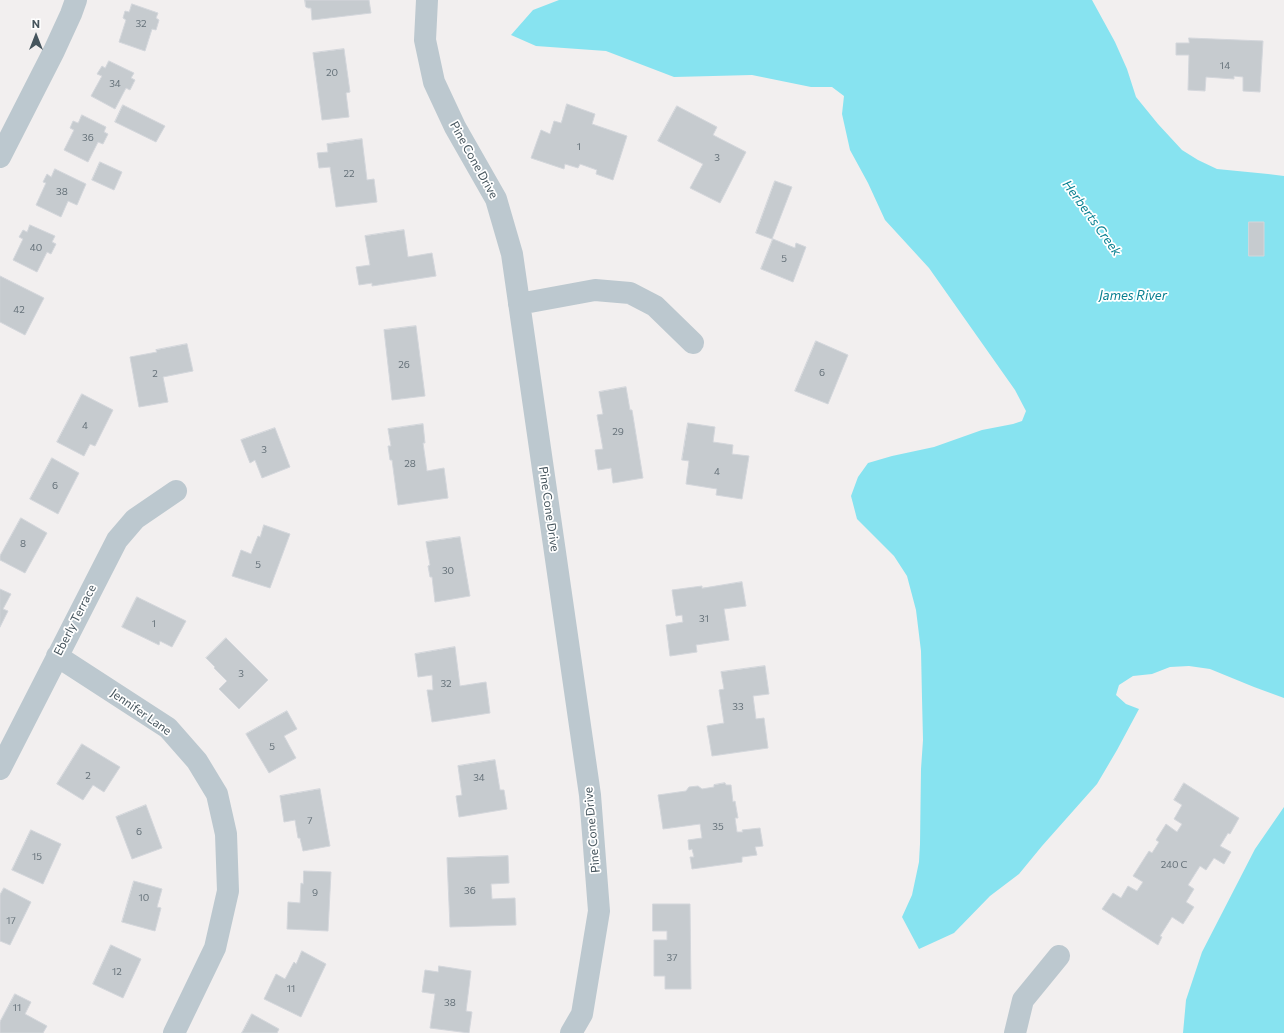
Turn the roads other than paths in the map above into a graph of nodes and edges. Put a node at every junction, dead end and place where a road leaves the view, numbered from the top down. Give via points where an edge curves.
1 (76, 0) edge
2 (427, 0) edge
3 (0, 157) edge
4 (519, 304) junction
5 (693, 343) dead end
6 (176, 491) dead end
7 (57, 656) junction
8 (0, 770) edge
9 (1059, 956) dead end
10 (174, 1033) edge
11 (571, 1033) edge
12 (1015, 1033) edge

1 - 3 street via 54,51
2 - 4 street, Pine Cone Drive via 425,40 434,82 455,127 496,199 512,254
4 - 5 street via 595,290 630,293 655,306
4 - 11 street, Pine Cone Drive via 590,795 598,895 599,911 582,1014
6 - 7 street, Eberly Terrace via 135,519 117,540
7 - 8 street, Eberly Terrace
7 - 10 street, Jennifer Lane via 168,728 197,761 217,794 226,834 228,890 215,948
9 - 12 street via 1022,1000

